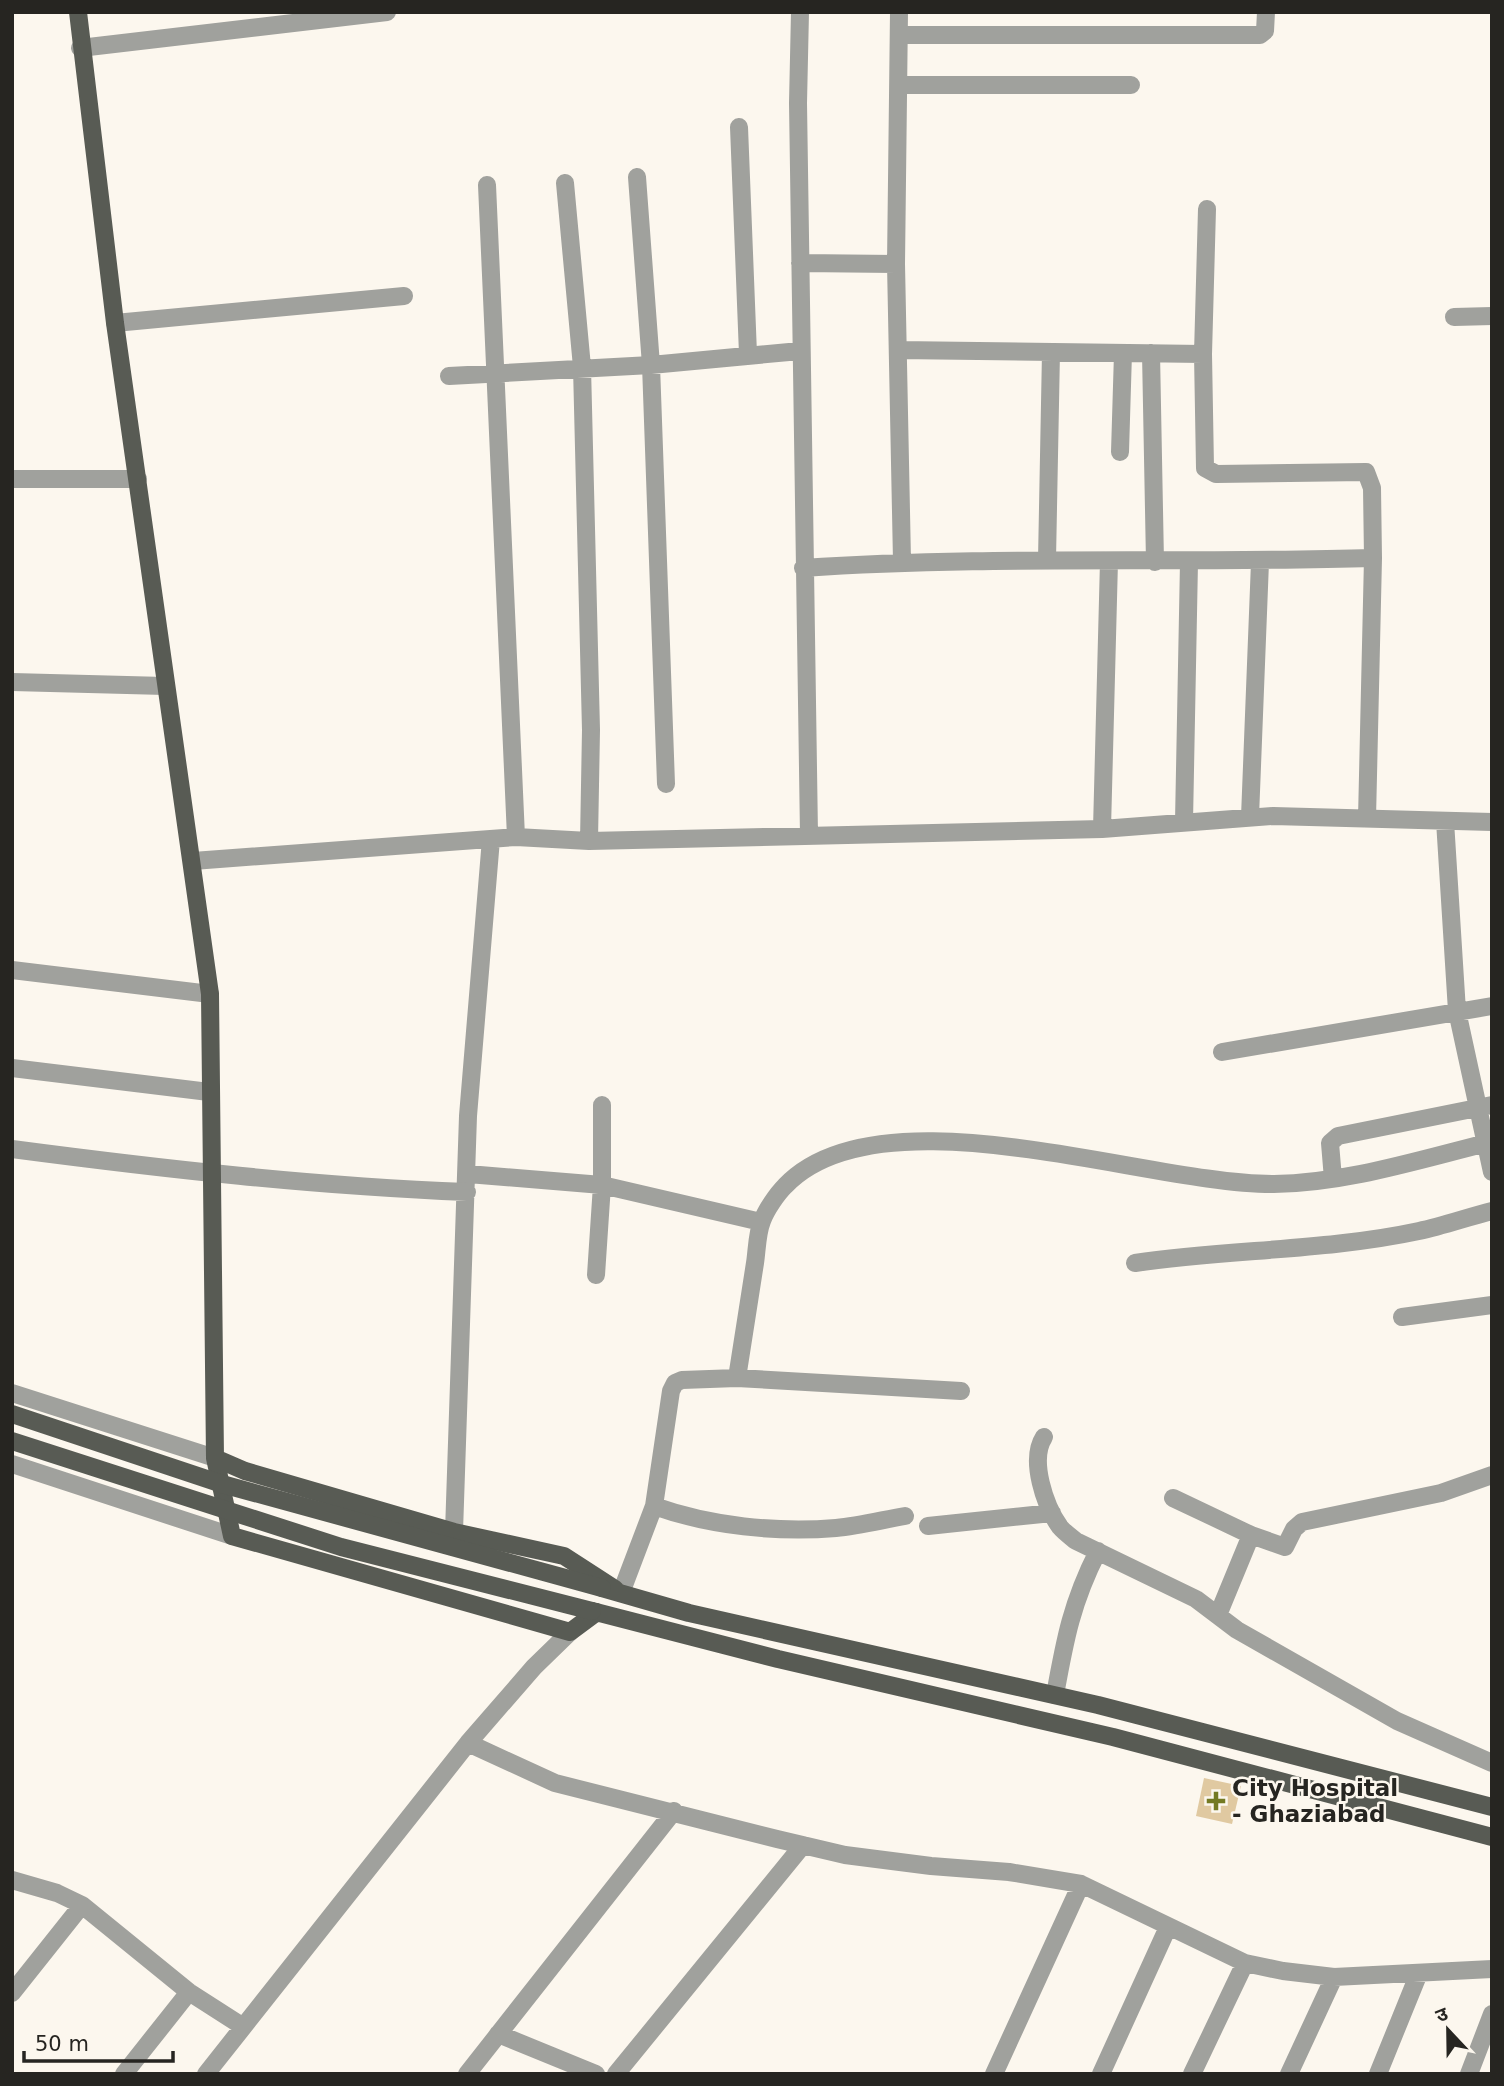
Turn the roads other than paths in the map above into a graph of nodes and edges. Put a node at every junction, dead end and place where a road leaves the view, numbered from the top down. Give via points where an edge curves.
1 (78, 12) edge
2 (387, 12) edge
3 (800, 12) edge
4 (899, 12) edge
5 (1266, 12) edge
6 (899, 35) junction
7 (80, 48) junction
8 (900, 85) junction
9 (1131, 85) dead end
10 (739, 127) dead end
11 (637, 177) dead end
12 (565, 183) dead end
13 (487, 185) dead end
14 (1207, 209) dead end
15 (800, 263) junction
16 (896, 264) junction
17 (404, 296) dead end
18 (1492, 316) edge
19 (1454, 317) dead end
20 (114, 323) junction
21 (898, 350) junction
22 (800, 351) junction
23 (1051, 352) junction
24 (1123, 353) junction
25 (1151, 353) junction
26 (1203, 354) junction
27 (748, 355) junction
28 (651, 365) junction
29 (582, 367) junction
30 (496, 373) junction
31 (449, 376) dead end
32 (1120, 452) dead end
33 (12, 479) edge
34 (138, 480) junction
35 (1373, 558) junction
36 (1047, 560) junction
37 (902, 561) junction
38 (1110, 561) junction
39 (1156, 562) junction
40 (1189, 562) junction
41 (1260, 562) junction
42 (803, 568) junction
43 (12, 682) edge
44 (165, 686) junction
45 (666, 784) dead end
46 (1250, 817) junction
47 (1367, 819) junction
48 (1445, 821) junction
49 (1184, 822) junction
50 (1492, 822) edge
51 (1102, 830) junction
52 (809, 835) junction
53 (516, 837) junction
54 (491, 839) junction
55 (589, 841) junction
56 (193, 861) junction
57 (12, 970) edge
58 (210, 994) junction
59 (1492, 1006) edge
60 (1457, 1011) junction
61 (1222, 1052) dead end
62 (12, 1068) edge
63 (209, 1092) junction
64 (602, 1105) dead end
65 (1485, 1106) edge
66 (1487, 1143) junction
67 (12, 1149) edge
68 (1492, 1172) edge
69 (468, 1174) junction
70 (210, 1175) junction
71 (1333, 1179) junction
72 (602, 1185) junction
73 (467, 1192) junction
74 (1492, 1210) edge
75 (761, 1222) junction
76 (1135, 1263) dead end
77 (596, 1275) dead end
78 (1492, 1305) edge
79 (1402, 1317) dead end
80 (737, 1378) junction
81 (961, 1391) dead end
82 (12, 1393) edge
83 (12, 1414) edge
84 (1044, 1437) dead end
85 (12, 1441) edge
86 (215, 1458) junction
87 (12, 1464) edge
88 (1492, 1475) edge
89 (1173, 1497) dead end
90 (654, 1506) junction
91 (1052, 1513) junction
92 (905, 1516) dead end
93 (928, 1526) dead end
94 (454, 1532) junction
95 (1251, 1535) junction
96 (232, 1536) junction
97 (1098, 1551) junction
98 (621, 1592) junction
99 (595, 1612) junction
100 (1218, 1615) junction
101 (570, 1632) junction
102 (1055, 1695) junction
103 (468, 1743) junction
104 (1492, 1763) edge
105 (1492, 1807) edge
106 (674, 1811) junction
107 (1492, 1837) edge
108 (803, 1845) junction
109 (12, 1880) edge
110 (1081, 1884) junction
111 (82, 1905) junction
112 (1168, 1927) junction
113 (1245, 1963) junction
114 (1492, 1969) edge
115 (1419, 1973) junction
116 (1334, 1977) junction
117 (189, 1992) junction
118 (12, 1993) edge
119 (1492, 2014) edge
120 (242, 2026) junction
121 (498, 2034) junction
122 (207, 2073) edge
123 (124, 2074) edge
124 (467, 2074) edge
125 (596, 2074) edge
126 (616, 2074) edge
127 (994, 2074) edge
128 (1101, 2074) edge
129 (1192, 2074) edge
130 (1289, 2074) edge
131 (1378, 2074) edge
132 (1469, 2074) edge

1 - 7 main road
2 - 7 street
3 - 15 street
4 - 6 street
5 - 6 street via 1265,31 1260,35
6 - 8 street
7 - 20 main road
8 - 9 street
8 - 16 street
10 - 27 street
11 - 28 street
12 - 29 street
13 - 30 street
14 - 26 street
15 - 16 street
15 - 22 street
16 - 21 street
17 - 20 street
18 - 19 street
20 - 34 main road
21 - 23 street
21 - 37 street
22 - 27 street
22 - 42 street
23 - 24 street
23 - 36 street
24 - 25 street
24 - 32 street
25 - 26 street
25 - 39 street
26 - 35 street via 1205,468 1216,474 1366,472 1372,488
27 - 28 street
28 - 29 street
28 - 45 street
29 - 30 street
29 - 55 street via 592,730
30 - 31 street
30 - 53 street
33 - 34 street
34 - 44 main road
35 - 41 street
35 - 47 street
36 - 37 street
36 - 38 street
37 - 42 street
38 - 39 street
38 - 51 street
39 - 40 street
40 - 41 street
40 - 49 street
41 - 46 street
42 - 52 street
43 - 44 street
44 - 56 main road
46 - 47 street
46 - 49 street
47 - 48 street
48 - 50 street
48 - 60 street
49 - 51 street
51 - 52 street
52 - 55 street
53 - 54 street
53 - 55 street
54 - 56 street
54 - 69 street via 468,1116
56 - 58 main road
57 - 58 street
58 - 63 main road
59 - 60 street
60 - 61 street
60 - 65 street
62 - 63 street
63 - 70 main road
64 - 72 street
65 - 66 street
65 - 71 street via 1333,1138
66 - 68 street
66 - 71 street
67 - 70 street
69 - 72 street
69 - 73 street
70 - 73 street
70 - 86 main road
71 - 75 street via 1274,1184 1202,1178 995,1144 924,1140 868,1145 818,1163 785,1185
72 - 75 street
72 - 77 street
73 - 94 street via 456,1380
74 - 76 street via 1393,1235
75 - 80 street
78 - 79 street
80 - 81 street
80 - 90 street via 691,1378 675,1383
82 - 86 street
83 - 98 main road, bridge via 222,1484
84 - 91 street via 1038,1467
85 - 99 main road, bridge via 341,1547
86 - 94 main road via 245,1471
86 - 96 main road
87 - 96 street
88 - 95 street via 1441,1493 1302,1522 1285,1546
89 - 95 street
90 - 92 street via 687,1516 780,1529 837,1528
90 - 98 street
91 - 93 street
91 - 97 street via 1076,1541
94 - 98 main road via 564,1556
95 - 100 street
96 - 101 main road
97 - 100 street via 1160,1580
97 - 102 street via 1078,1590 1067,1626
98 - 102 main road via 689,1613
99 - 101 main road
99 - 107 main road via 1113,1737
100 - 104 street via 1397,1721
101 - 103 street
102 - 105 main road
103 - 106 street via 555,1783
103 - 120 street
106 - 108 street
106 - 121 street
108 - 110 street
108 - 126 street
109 - 111 street
110 - 112 street
110 - 127 street
111 - 117 street
111 - 118 street
112 - 113 street
112 - 128 street
113 - 116 street
113 - 129 street
114 - 115 street
115 - 116 street
115 - 131 street
116 - 130 street
117 - 120 street
117 - 123 street
119 - 132 street
120 - 122 street
121 - 124 street
121 - 125 street

